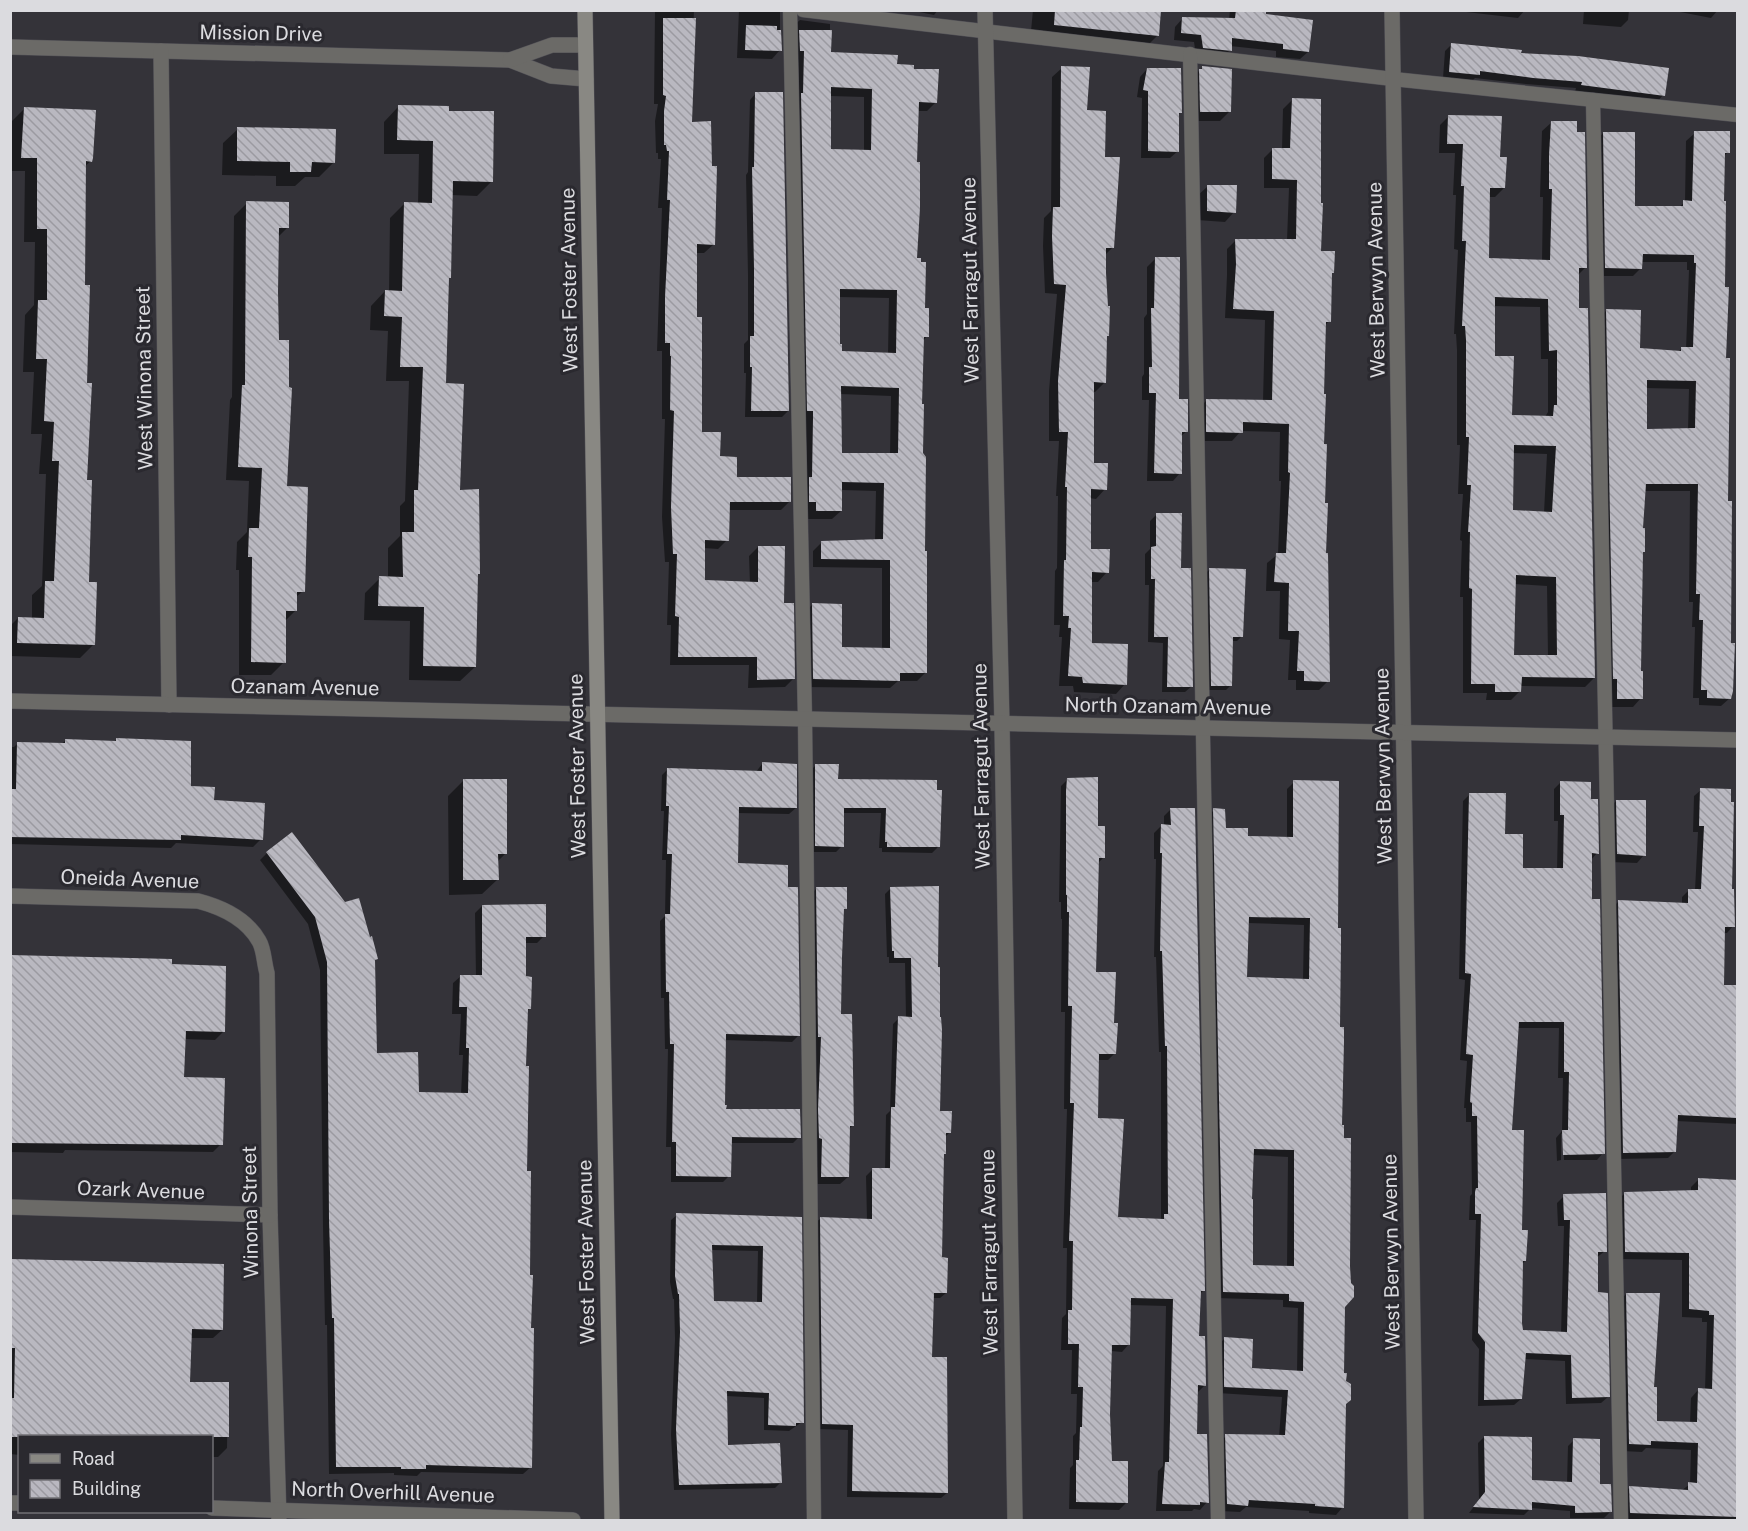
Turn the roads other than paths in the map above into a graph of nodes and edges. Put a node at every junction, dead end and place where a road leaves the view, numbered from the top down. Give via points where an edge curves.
1 (585, 10) edge
2 (790, 10) edge
3 (803, 10) edge
4 (985, 10) edge
5 (1392, 10) edge
6 (985, 30) junction
7 (585, 45) junction
8 (10, 47) edge
9 (161, 51) junction
10 (1190, 54) junction
11 (510, 60) junction
12 (1393, 78) junction
13 (586, 79) junction
14 (1593, 100) junction
15 (1737, 115) edge
16 (10, 700) edge
17 (170, 705) junction
18 (598, 714) junction
19 (805, 719) junction
20 (1002, 724) junction
21 (1204, 728) junction
22 (1404, 733) junction
23 (1606, 737) junction
24 (1737, 740) edge
25 (10, 896) edge
26 (242, 921) joint
27 (10, 1207) edge
28 (270, 1215) junction
29 (213, 1508) edge
30 (279, 1515) edge
31 (573, 1521) edge
32 (612, 1521) edge
33 (814, 1521) edge
34 (1015, 1521) edge
35 (1218, 1521) edge
36 (1416, 1521) edge
37 (1621, 1521) edge

1 - 7 street, West Foster Avenue
2 - 19 lane
3 - 6 lane
4 - 6 street, West Farragut Avenue
5 - 12 street, West Berwyn Avenue
6 - 10 lane
6 - 20 street, West Farragut Avenue
7 - 11 street, Mission Drive via 552,45
7 - 13 street, West Foster Avenue
8 - 9 street, Mission Drive
9 - 11 street, Mission Drive
9 - 17 street, West Winona Street
10 - 12 lane
10 - 21 lane
11 - 13 street, Mission Drive via 551,76
12 - 14 lane
12 - 22 street, West Berwyn Avenue
13 - 18 street, West Foster Avenue
14 - 15 lane
14 - 23 lane
16 - 17 street, Ozanam Avenue
17 - 18 street, Ozanam Avenue
18 - 19 street, North Ozanam Avenue
18 - 32 street, West Foster Avenue
19 - 20 street, North Ozanam Avenue
19 - 33 lane
20 - 21 street, North Ozanam Avenue
20 - 34 street, West Farragut Avenue
21 - 22 street, North Ozanam Avenue
21 - 35 lane
22 - 23 street, North Ozanam Avenue
22 - 36 street, West Berwyn Avenue
23 - 24 street, North Ozanam Avenue
23 - 37 lane
25 - 26 street, Oneida Avenue via 198,901 223,907
26 - 28 street, Winona Street via 259,941 267,973
27 - 28 street, Ozark Avenue
28 - 30 street, Winona Street
29 - 30 street, North Overhill Avenue
30 - 31 street, North Overhill Avenue

